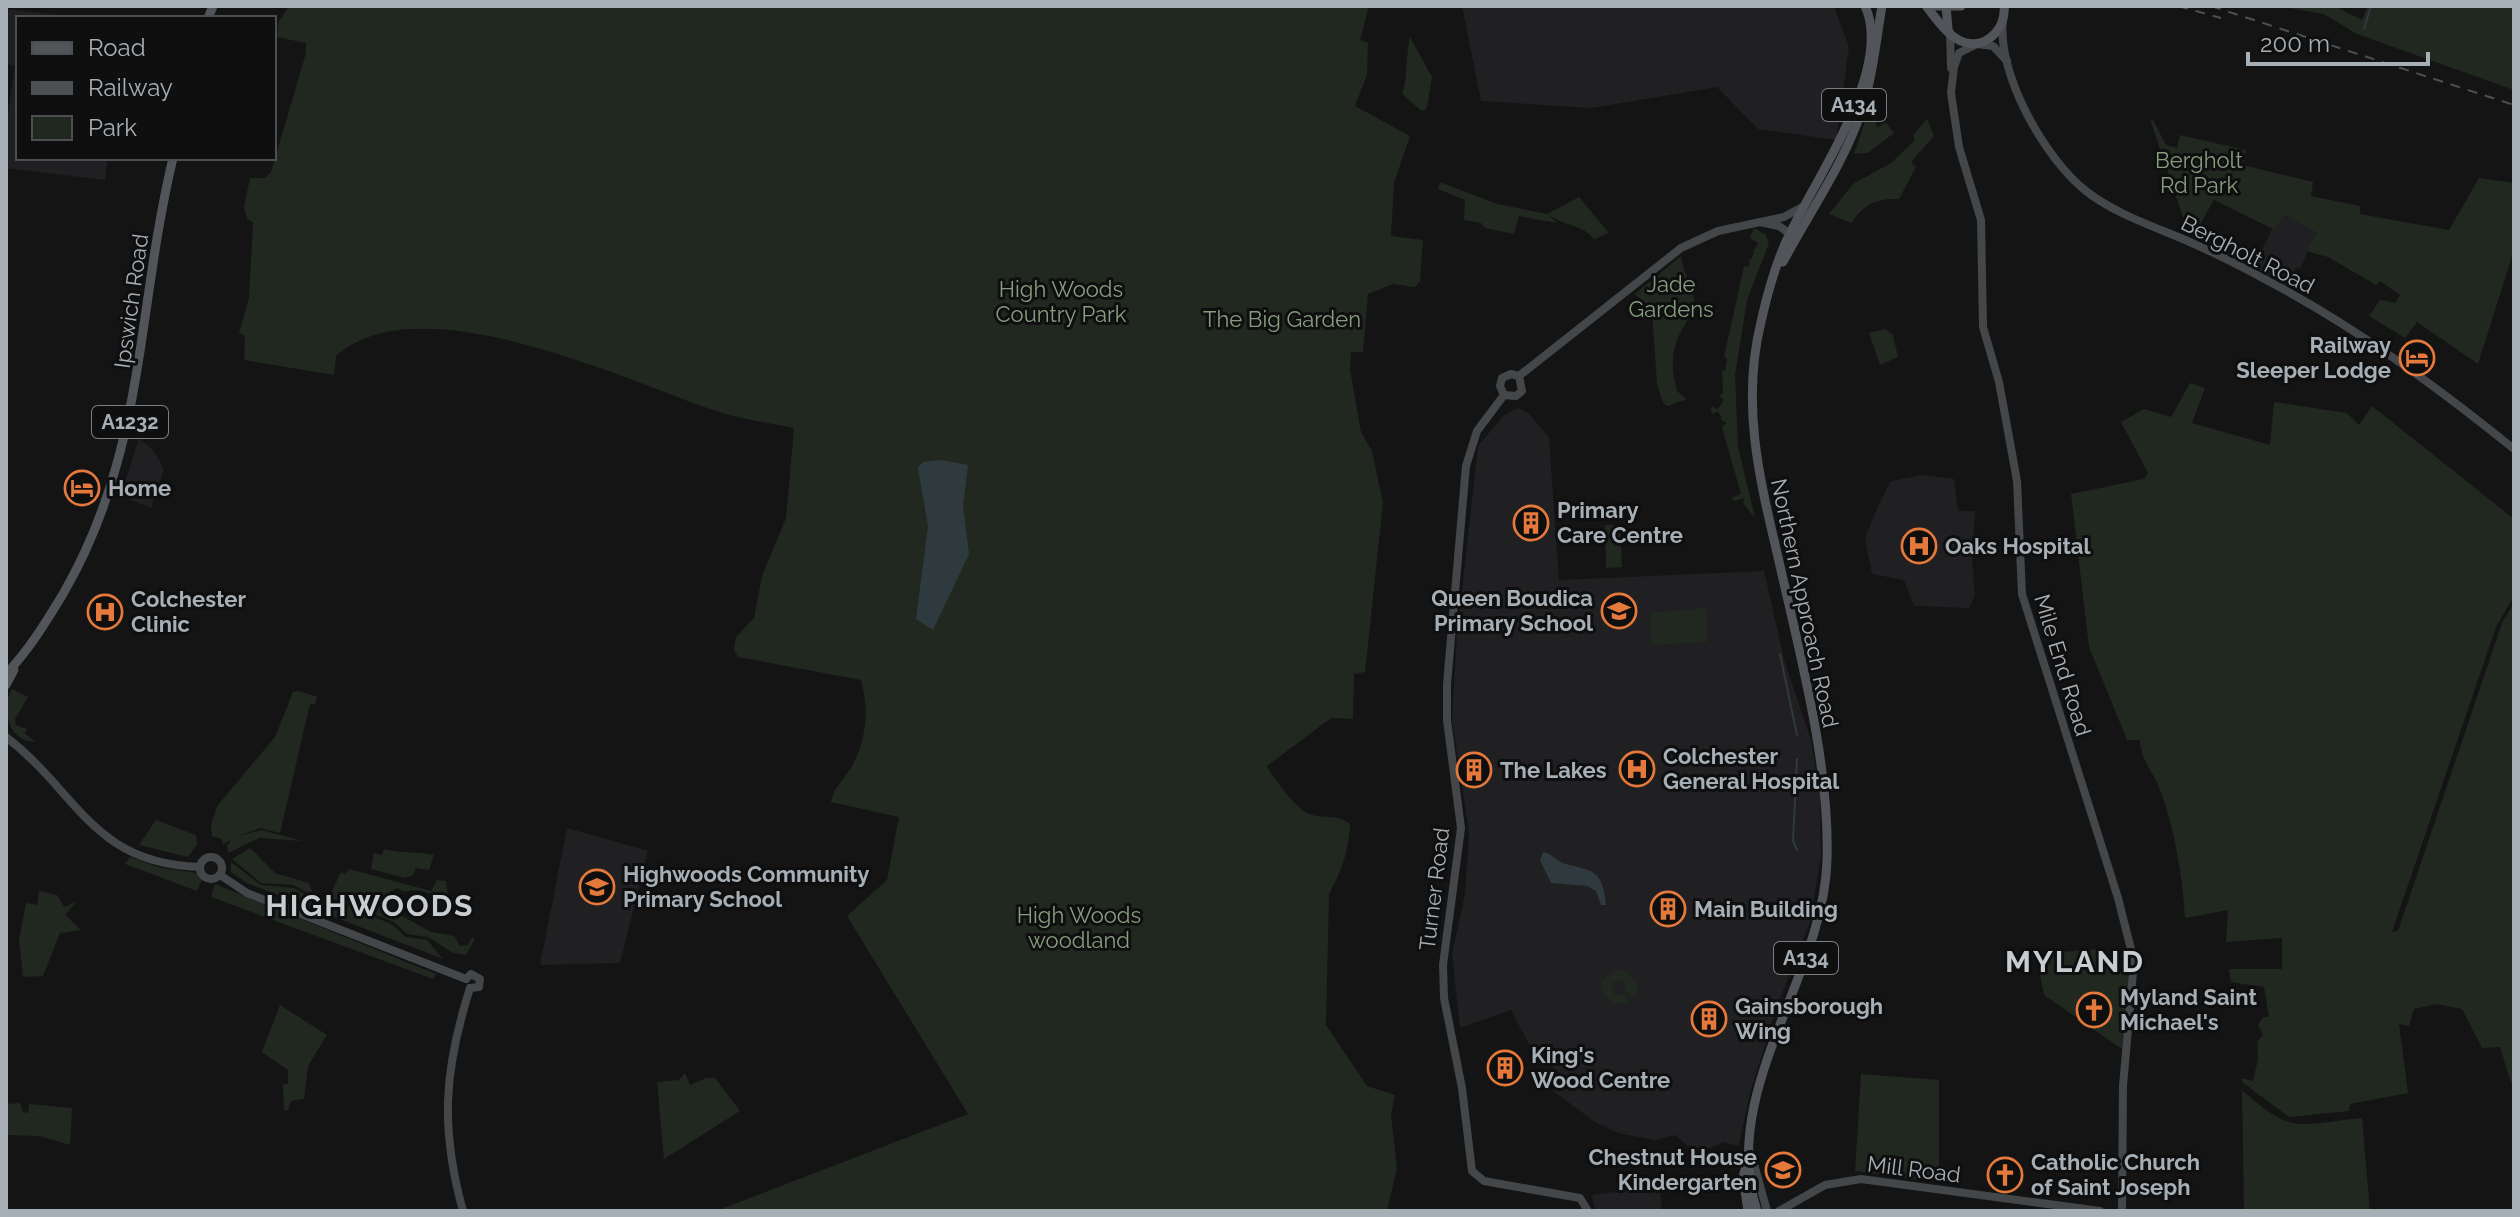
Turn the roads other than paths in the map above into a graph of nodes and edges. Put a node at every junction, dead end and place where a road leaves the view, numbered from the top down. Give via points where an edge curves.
1 (1865, 6) edge
2 (1882, 6) edge
3 (1926, 6) edge
4 (1943, 6) edge
5 (1961, 6) edge
6 (2004, 6) edge
7 (2003, 21) junction
8 (1950, 32) junction
9 (1977, 44) junction
10 (2007, 61) junction
11 (1952, 77) junction
12 (173, 160) edge
13 (1807, 204) junction
14 (1784, 217) junction
15 (1755, 221) junction
16 (1796, 229) junction
17 (1519, 376) junction
18 (1504, 395) junction
19 (2514, 449) edge
20 (17, 663) junction
21 (6, 674) edge
22 (6, 685) edge
23 (7, 736) edge
24 (200, 867) junction
25 (220, 875) junction
26 (1751, 1153) junction
27 (463, 1211) edge
28 (1588, 1211) edge
29 (1748, 1211) edge
30 (1757, 1211) edge
31 (1767, 1211) edge
32 (1779, 1211) edge
33 (2100, 1211) edge
34 (2122, 1211) edge

1 - 13 main road, Northern Approach Road / A134 via 1871,35 1856,102
2 - 16 main road, Northern Approach Road / A134 via 1862,108 1843,157
3 - 8 main road
4 - 5 main road
4 - 8 main road
6 - 7 main road
7 - 9 main road via 1992,38
7 - 10 street, Bergholt Road
8 - 9 main road via 1962,42
8 - 11 street, Mile End Road
9 - 10 street via 1997,48
9 - 11 street via 1959,53
10 - 19 street, Bergholt Road via 2027,113 2054,160 2084,190 2279,287 2427,381
11 - 34 street, Mile End Road via 1959,147 1981,220 1983,327 2017,481 2022,594 2128,931 2135,971 2122,1110
12 - 20 main road, Ipswich Road / A1232 via 131,416 115,476 79,565
13 - 14 street, Turner Road
13 - 16 main road, Northern Approach Road / A134
14 - 15 street, Turner Road
14 - 16 street
15 - 16 street
15 - 17 street, Turner Road via 1681,248
16 - 26 main road, Northern Approach Road / A134 via 1768,290 1751,361 1750,407 1826,800 1827,859 1817,929 1761,1076
17 - 18 street, Turner Road via 1522,391
17 - 18 street, Turner Road via 1502,378
18 - 28 street, Turner Road via 1471,444 1462,503 1447,713 1461,848 1443,965 1444,998 1472,1171 1484,1181 1580,1198
20 - 21 main road, Ipswich Road / A1232
20 - 22 main road, Ipswich Road / A1232
23 - 24 street via 114,844 150,861
24 - 25 street via 207,878
24 - 25 street via 207,857 216,858 222,864
25 - 27 street via 247,893 468,984 446,1087 447,1136
26 - 29 main road, Northern Approach Road / A134 via 1744,1165
26 - 30 main road, Northern Approach Road / A134
26 - 31 street, Northern Approach Road
32 - 33 street, Mill Road via 1825,1185 1861,1179

